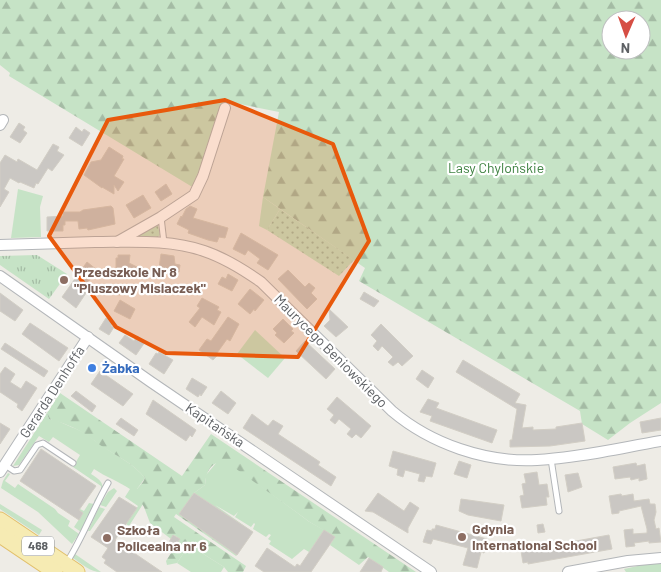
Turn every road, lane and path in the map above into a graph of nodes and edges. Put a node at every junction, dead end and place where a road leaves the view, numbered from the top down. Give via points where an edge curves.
1 (225, 108) dead end
2 (161, 216) junction
3 (117, 242) junction
4 (164, 243) junction
5 (0, 244) edge
6 (0, 276) edge
7 (88, 337) junction
8 (661, 441) edge
9 (551, 459) junction
10 (73, 463) dead end
11 (2, 469) edge
12 (108, 483) dead end
13 (559, 510) dead end
14 (0, 520) edge
15 (0, 535) edge
16 (661, 558) edge
17 (66, 570) edge
18 (430, 572) edge
19 (568, 572) edge

1 - 2 street via 194,195
2 - 3 street
2 - 4 lane
3 - 4 street, Maurycego Beniowskiego
3 - 5 street, Maurycego Beniowskiego
4 - 9 street, Maurycego Beniowskiego via 205,252 261,282 406,423 452,446 480,454 518,460
6 - 7 street, Kapitańska
7 - 11 street, Gerarda Denhoffa
7 - 18 street, Kapitańska
8 - 9 street, Maurycego Beniowskiego
9 - 13 lane
10 - 11 lane via 40,443 20,470
12 - 17 lane
14 - 17 main road, 468
15 - 17 main road, 468
16 - 19 street

